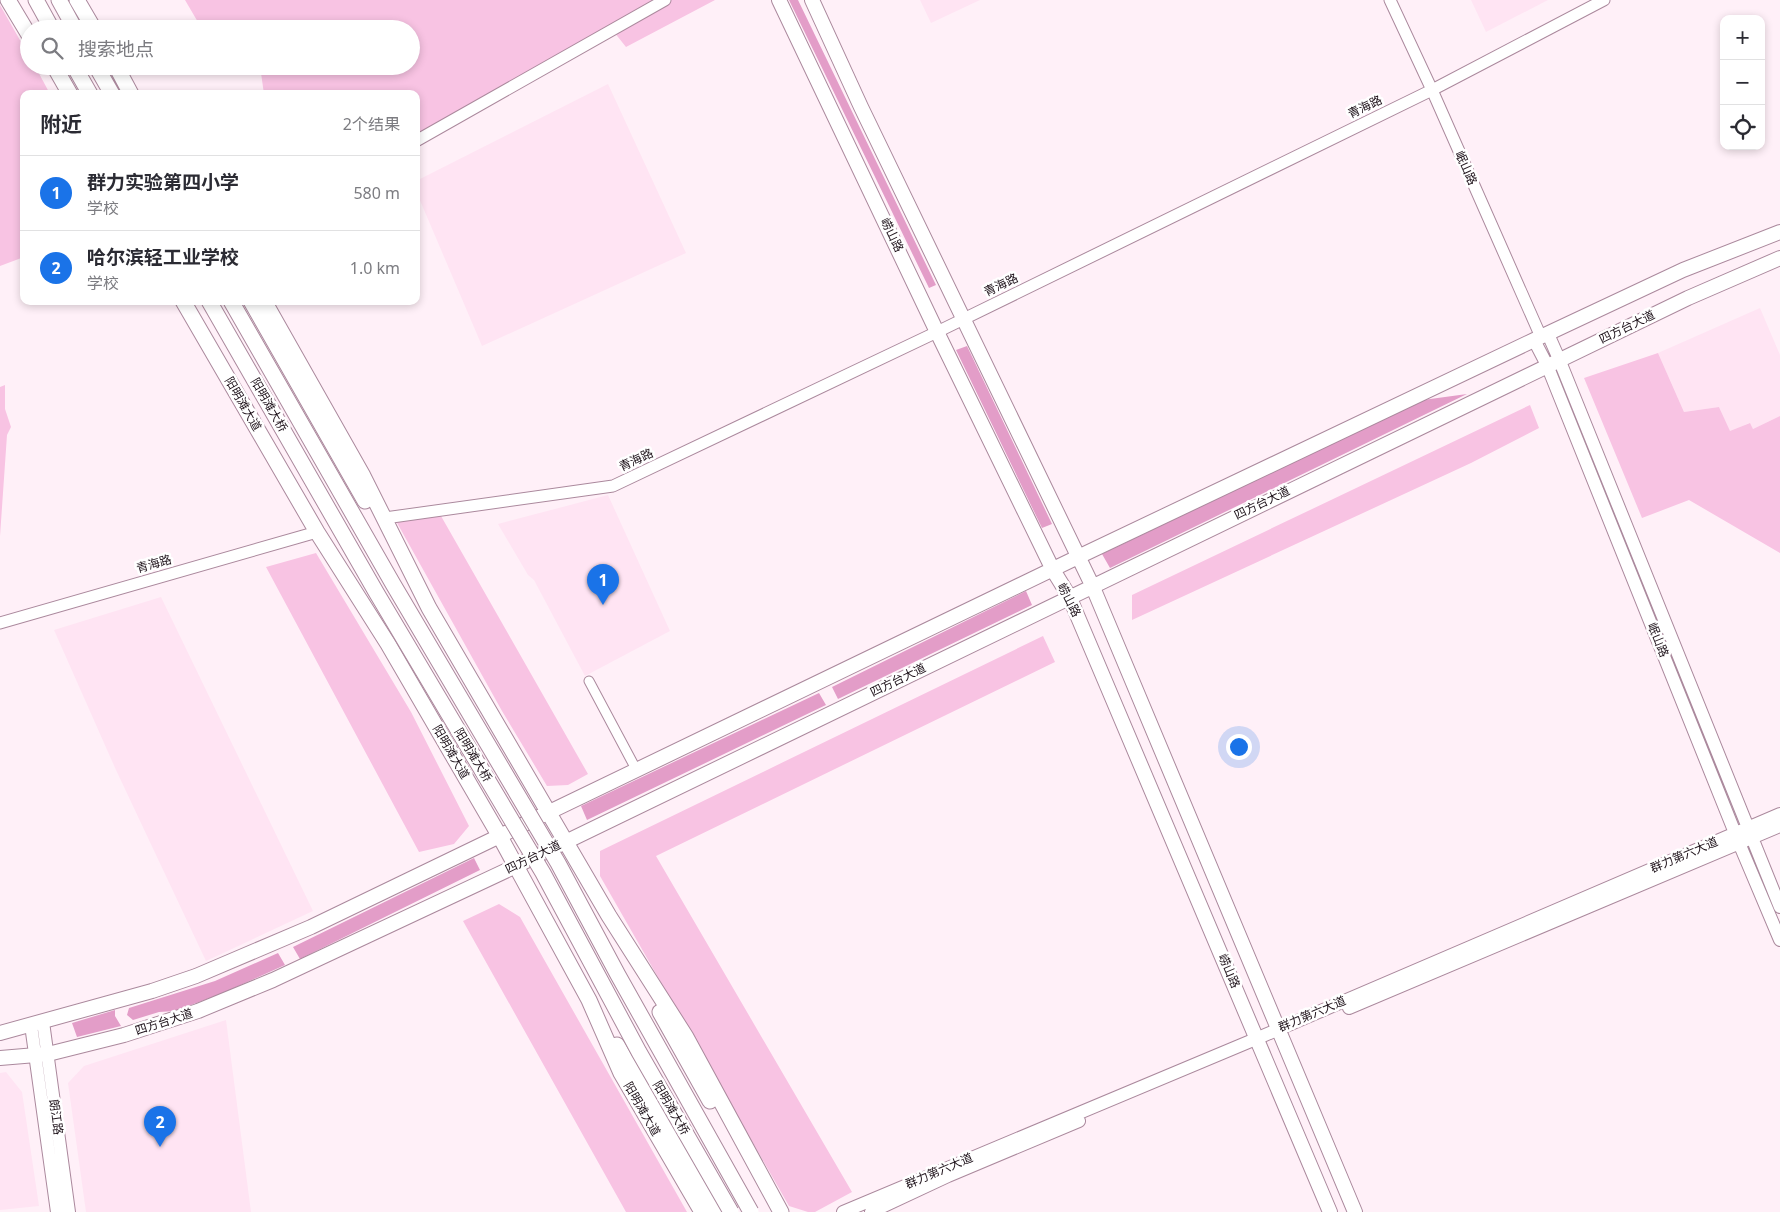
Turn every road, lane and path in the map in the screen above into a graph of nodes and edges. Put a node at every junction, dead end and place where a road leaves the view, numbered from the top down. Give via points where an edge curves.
1 (8, 0) edge
2 (16, 0) edge
3 (36, 0) edge
4 (58, 0) edge
5 (77, 0) edge
6 (88, 0) edge
7 (665, 0) edge
8 (779, 0) edge
9 (812, 0) edge
10 (1390, 0) edge
11 (1604, 0) edge
12 (20, 20) edge
13 (28, 20) edge
14 (47, 20) edge
15 (70, 20) edge
16 (89, 20) edge
17 (100, 20) edge
18 (52, 75) edge
19 (59, 75) edge
20 (79, 75) edge
21 (102, 75) edge
22 (103, 75) edge
23 (121, 75) edge
24 (131, 75) edge
25 (86, 89) edge
26 (61, 90) edge
27 (68, 90) edge
28 (110, 90) edge
29 (115, 90) edge
30 (130, 90) edge
31 (140, 90) edge
32 (1432, 90) junction
33 (420, 139) edge
34 (1780, 232) edge
35 (1780, 258) edge
36 (185, 305) edge
37 (194, 305) edge
38 (211, 305) edge
39 (233, 305) edge
40 (253, 305) edge
41 (266, 305) edge
42 (964, 319) junction
43 (937, 332) junction
44 (1541, 337) junction
45 (1553, 362) junction
46 (385, 518) junction
47 (317, 532) junction
48 (1078, 557) junction
49 (1053, 570) junction
50 (1092, 586) junction
51 (1069, 596) junction
52 (429, 608) junction
53 (0, 624) edge
54 (383, 637) junction
55 (589, 680) dead end
56 (637, 771) junction
57 (550, 812) junction
58 (1780, 814) edge
59 (1780, 826) edge
60 (1743, 835) junction
61 (500, 836) junction
62 (566, 841) junction
63 (516, 866) junction
64 (1780, 907) edge
65 (609, 916) junction
66 (1780, 940) edge
67 (589, 1000) junction
68 (37, 1024) junction
69 (0, 1033) edge
70 (1279, 1033) junction
71 (1259, 1041) junction
72 (42, 1054) junction
73 (0, 1058) edge
74 (57, 1212) edge
75 (69, 1212) edge
76 (702, 1212) edge
77 (714, 1212) edge
78 (731, 1212) edge
79 (751, 1212) edge
80 (770, 1212) edge
81 (781, 1212) edge
82 (843, 1212) edge
83 (871, 1212) edge
84 (1330, 1212) edge
85 (1355, 1212) edge

1 - 12 highway
2 - 13 highway
3 - 14 highway
4 - 15 highway
5 - 16 highway
6 - 17 highway
7 - 33 street
8 - 43 main road, 崂山路
9 - 42 main road, 崂山路
10 - 32 street, 岷山路
11 - 32 street, 青海路
18 - 26 highway
19 - 27 highway
20 - 25 highway
21 - 28 highway
22 - 29 highway
23 - 30 highway
24 - 31 highway
32 - 42 street, 青海路
32 - 44 street, 岷山路
34 - 44 main road via 1683,270
35 - 45 main road, 四方台大道
36 - 47 highway, 阳明滩大道
37 - 54 highway via 322,522
38 - 78 highway, 阳明滩大桥, bridge via 543,873 639,1052
39 - 79 highway, 阳明滩大桥, bridge via 558,863
40 - 52 highway
41 - 46 highway
42 - 43 street, 青海路
42 - 48 main road, 崂山路
43 - 46 street, 青海路 via 613,486
43 - 49 main road, 崂山路
44 - 45 main road, 岷山路
44 - 48 main road
45 - 50 main road, 四方台大道
45 - 60 main road, 岷山路
46 - 52 highway
47 - 53 street, 青海路
47 - 54 highway, 阳明滩大道
48 - 49 main road
48 - 50 main road, 崂山路
49 - 51 main road, 崂山路
49 - 56 main road
50 - 51 main road, 四方台大道
50 - 70 main road, 崂山路
51 - 62 main road, 四方台大道
51 - 71 main road, 崂山路
52 - 57 highway
54 - 61 highway, 阳明滩大道
55 - 56 street
56 - 57 main road
57 - 61 main road
57 - 62 highway
58 - 60 main road, 群力第六大道
59 - 60 main road, 群力第六大道
60 - 64 main road, 岷山路
60 - 66 main road, 岷山路
60 - 70 main road, 群力第六大道
61 - 63 highway, 阳明滩大道
61 - 68 main road via 311,926 196,976
62 - 63 main road, 四方台大道
62 - 65 highway
63 - 67 highway, 阳明滩大道
63 - 72 main road, 四方台大道 via 206,1008 124,1035
65 - 80 highway
65 - 81 highway via 686,1037
67 - 76 highway, 阳明滩大道 via 621,1074
67 - 77 highway
68 - 69 main road
68 - 72 main road, 朗江路
70 - 71 main road, 群力第六大道
70 - 85 main road, 崂山路
71 - 82 main road, 群力第六大道
71 - 83 main road, 群力第六大道
71 - 84 main road, 崂山路
72 - 73 main road, 四方台大道
72 - 74 main road, 朗江路
72 - 75 main road, 朗江路

